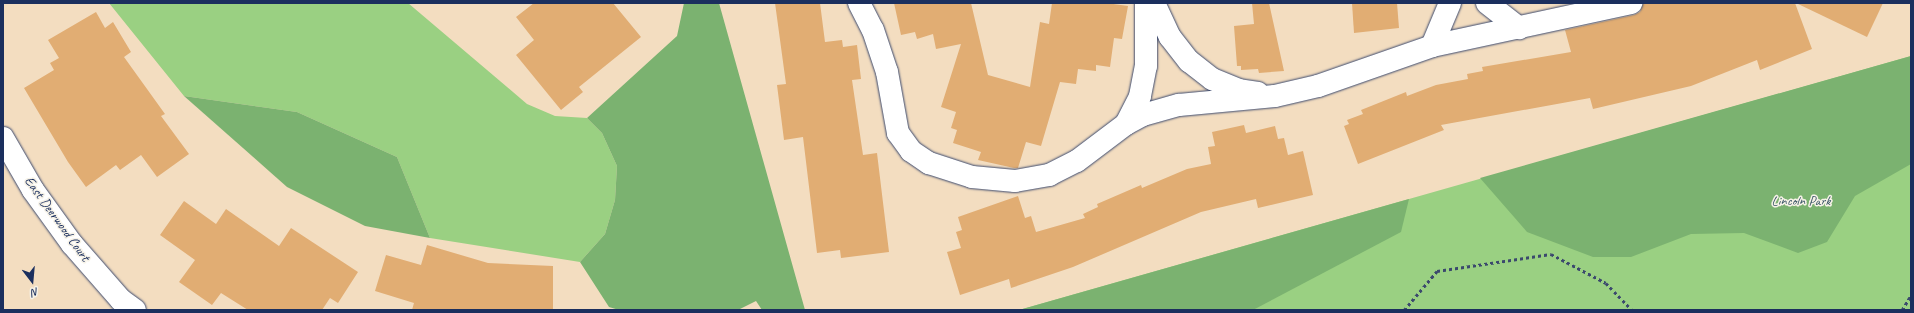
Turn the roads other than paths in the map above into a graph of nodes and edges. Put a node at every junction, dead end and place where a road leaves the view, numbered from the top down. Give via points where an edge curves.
1 (859, 3) edge
2 (1146, 3) edge
3 (1154, 3) edge
4 (1450, 3) edge
5 (1487, 3) edge
6 (1631, 3) edge
7 (1519, 28) junction
8 (1432, 46) junction
9 (1275, 96) junction
10 (1126, 124) junction
11 (3, 138) edge
12 (135, 310) edge

1 - 10 street via 873,30 887,72 898,133 911,151 928,163 972,177 1015,181 1049,175 1077,162
2 - 10 street via 1146,66 1140,96
3 - 9 street via 1170,37 1189,61 1212,79 1239,90
4 - 8 street
5 - 7 street
6 - 7 street
7 - 8 street
8 - 9 street via 1318,86
9 - 10 street via 1179,105 1143,115
11 - 12 street, East Deerwood Court via 33,190 72,244 121,300

